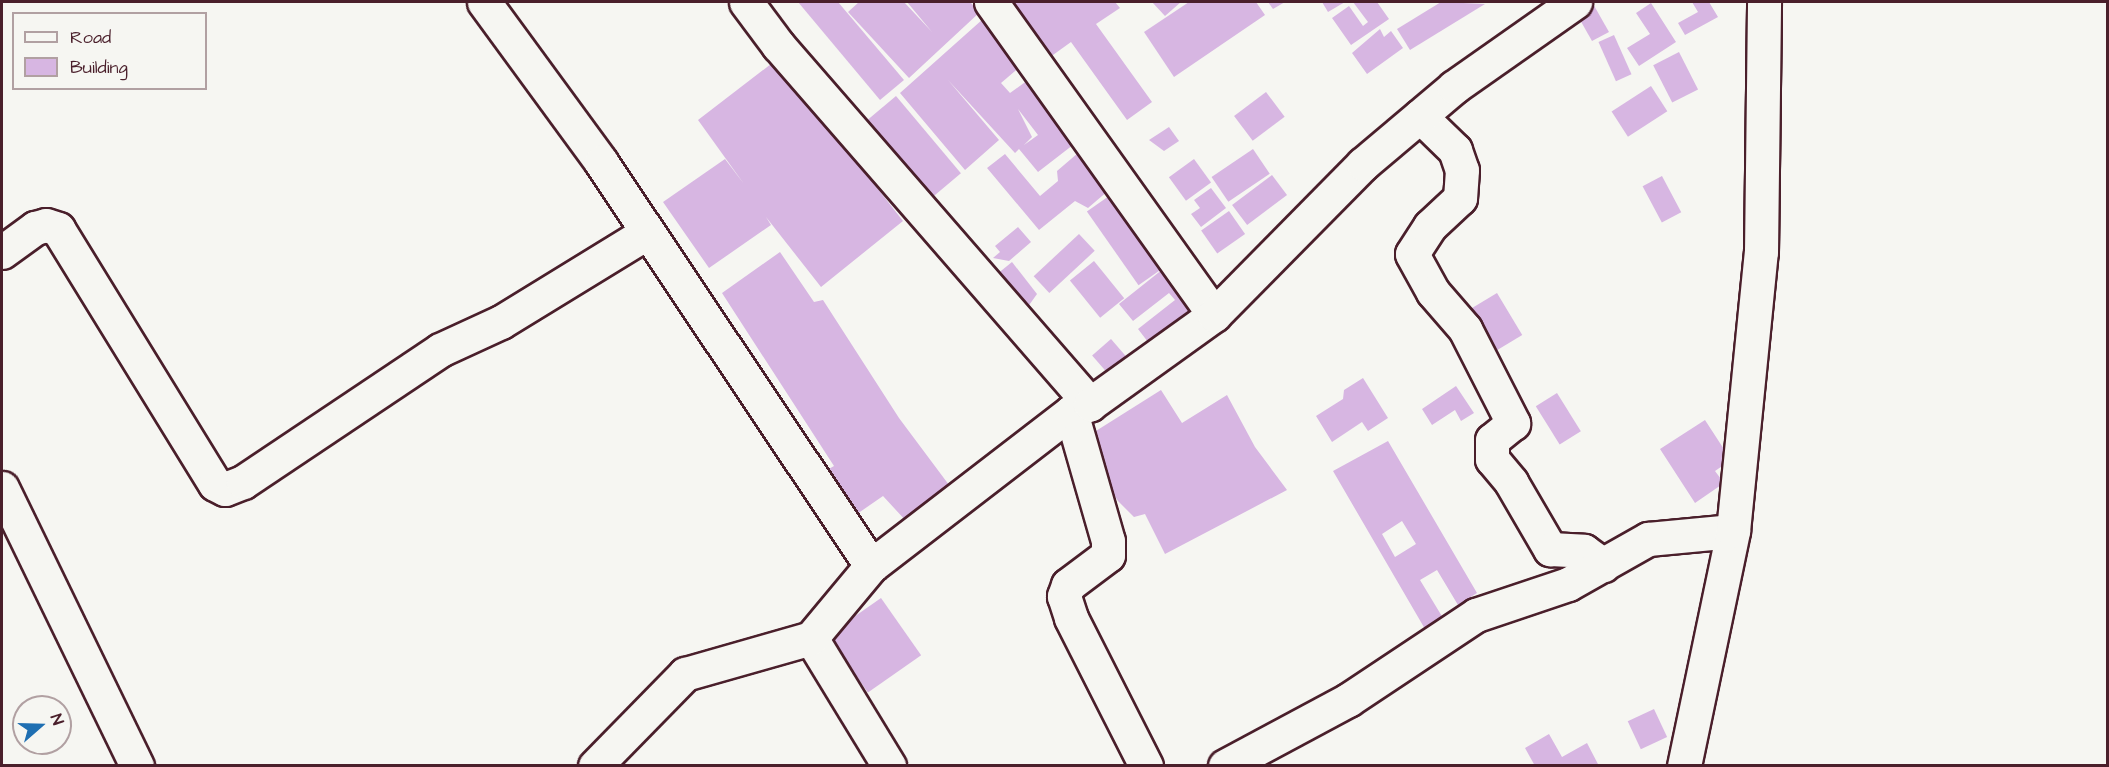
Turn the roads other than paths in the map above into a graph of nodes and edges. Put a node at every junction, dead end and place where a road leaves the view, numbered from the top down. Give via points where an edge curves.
1 (484, 2) edge
2 (746, 2) edge
3 (991, 2) edge
4 (1575, 2) edge
5 (1764, 2) edge
6 (1420, 116) junction
7 (646, 233) junction
8 (2, 252) edge
9 (1214, 315) junction
10 (1081, 408) junction
11 (2, 488) edge
12 (1733, 531) junction
13 (1604, 565) junction
14 (871, 567) junction
15 (811, 638) junction
16 (137, 765) edge
17 (596, 765) edge
18 (889, 765) edge
19 (1146, 765) edge
20 (1225, 765) edge
21 (1684, 765) edge

1 - 7 street via 601,162
2 - 10 street
3 - 9 street
4 - 6 street via 1454,87
5 - 12 street via 1761,252
6 - 9 street via 1363,164
6 - 13 street via 1455,150 1462,170 1460,198 1430,226 1412,254 1433,292 1465,329 1514,423 1492,440 1492,459 1511,482 1550,549 1584,551
7 - 8 street via 501,322 441,350 243,482 225,489 215,484 58,229 46,225 35,228
7 - 14 street
9 - 10 street
10 - 14 street
10 - 19 street via 1108,555 1068,585 1064,596 1071,618
11 - 16 street
12 - 13 street via 1648,539
12 - 21 street
13 - 20 street via 1568,584 1476,615 1348,700
14 - 15 street
15 - 17 street via 685,674
15 - 18 street

